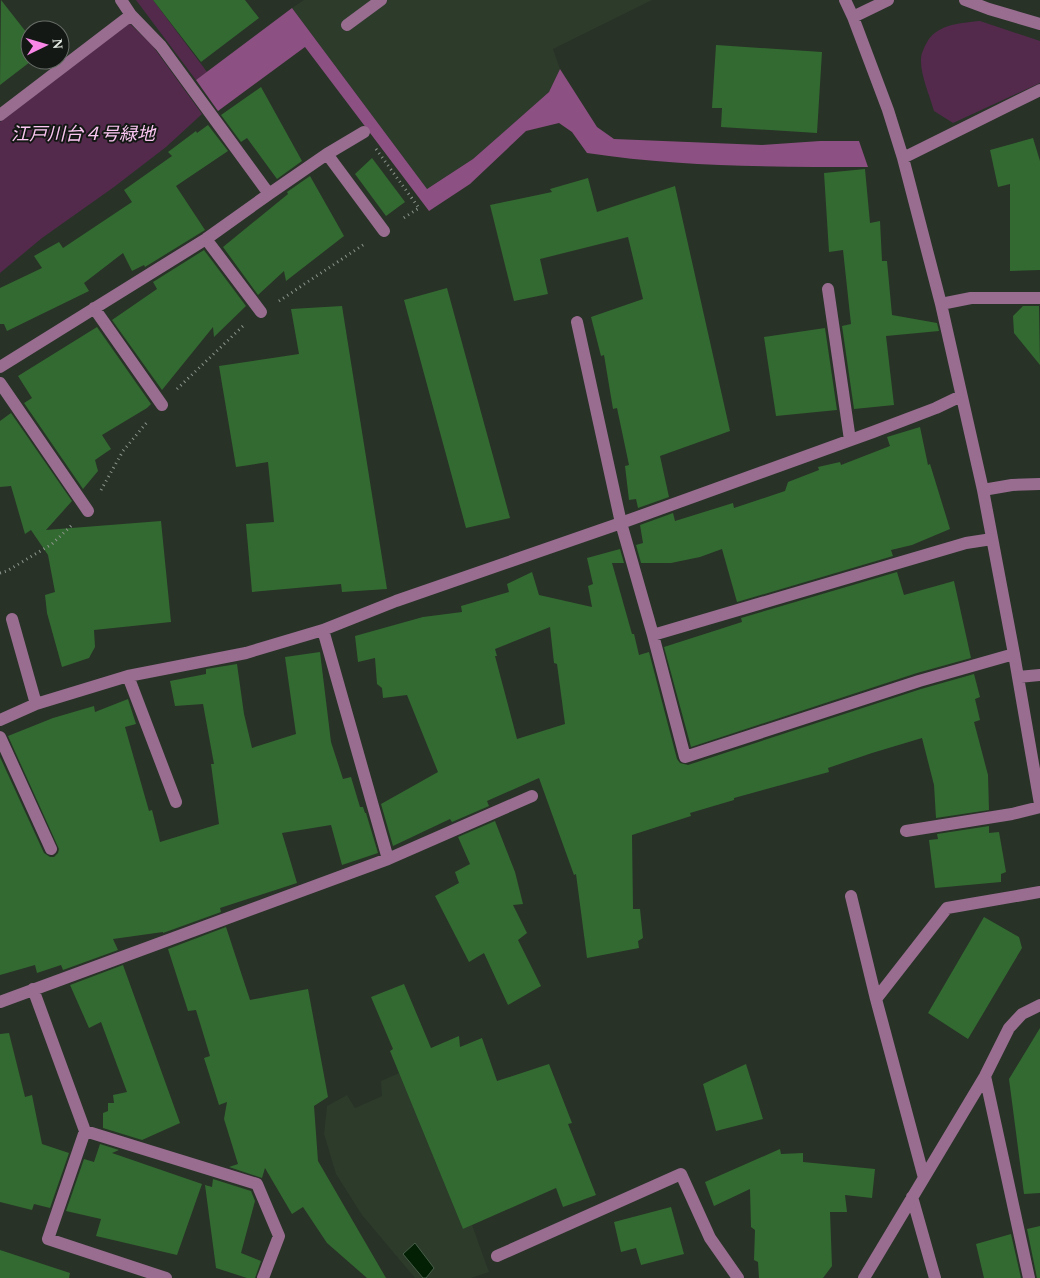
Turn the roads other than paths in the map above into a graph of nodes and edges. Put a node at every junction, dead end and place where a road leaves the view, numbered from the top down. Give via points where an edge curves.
1 (120, 0) edge
2 (381, 0) edge
3 (845, 0) edge
4 (888, 0) edge
5 (966, 0) edge
6 (991, 4) edge
7 (131, 15) junction
8 (853, 17) junction
9 (1040, 24) edge
10 (347, 25) dead end
11 (1040, 90) edge
12 (0, 115) edge
13 (364, 132) road end
14 (327, 154) junction
15 (903, 158) junction
16 (269, 194) junction
17 (384, 231) road end
18 (206, 239) junction
19 (828, 289) dead end
20 (1040, 298) edge
21 (941, 304) junction
22 (94, 308) junction
23 (261, 312) road end
24 (577, 322) dead end
25 (0, 367) edge
26 (0, 383) edge
27 (962, 396) junction
28 (162, 406) road end
29 (850, 440) junction
30 (1040, 484) edge
31 (982, 490) junction
32 (88, 511) road end
33 (621, 523) junction
34 (992, 539) junction
35 (12, 619) dead end
36 (323, 630) junction
37 (653, 635) junction
38 (1014, 654) junction
39 (1040, 675) edge
40 (128, 676) junction
41 (1018, 677) junction
42 (36, 704) junction
43 (0, 720) edge
44 (0, 737) edge
45 (532, 796) dead end
46 (176, 802) dead end
47 (1040, 805) edge
48 (906, 830) dead end
49 (51, 848) dead end
50 (388, 859) junction
51 (1040, 892) edge
52 (851, 896) dead end
53 (33, 989) junction
54 (876, 999) junction
55 (0, 1002) edge
56 (1040, 1005) edge
57 (984, 1076) junction
58 (84, 1131) junction
59 (924, 1178) junction
60 (912, 1197) junction
61 (496, 1256) dead end
62 (166, 1278) edge
63 (263, 1278) edge
64 (738, 1278) edge
65 (864, 1278) edge
66 (935, 1278) edge
67 (1028, 1278) edge

1 - 7 street
2 - 10 street
3 - 8 street
4 - 8 street
5 - 6 street
6 - 9 street
7 - 12 street
7 - 16 street via 161,46
8 - 15 street via 886,102
11 - 15 street
13 - 14 street
14 - 16 street
14 - 17 street
15 - 21 street
16 - 18 street
18 - 22 street
18 - 23 street
19 - 29 street
20 - 21 street via 971,298
21 - 27 street
22 - 25 street
22 - 28 street
24 - 33 street
26 - 32 street
27 - 29 street
27 - 31 street
29 - 33 street
30 - 31 street via 1012,484
31 - 34 street
33 - 36 street via 396,601
33 - 37 street
34 - 37 street via 966,543
34 - 38 street
35 - 42 street
36 - 40 street via 246,653
36 - 50 street
37 - 38 street via 685,757 919,681
38 - 41 street
39 - 41 street
40 - 42 street
40 - 46 street
41 - 47 street
42 - 43 street
44 - 49 street
45 - 50 street
47 - 48 street via 1012,814
50 - 53 street
51 - 54 street via 947,908
52 - 54 street
53 - 55 street
53 - 58 street
54 - 59 street
56 - 57 street via 1022,1014 1009,1028
57 - 59 street
57 - 67 street
58 - 62 street via 48,1239
58 - 63 street via 256,1184 279,1236
59 - 60 street
60 - 65 street
60 - 66 street
61 - 64 street via 681,1174 710,1238

